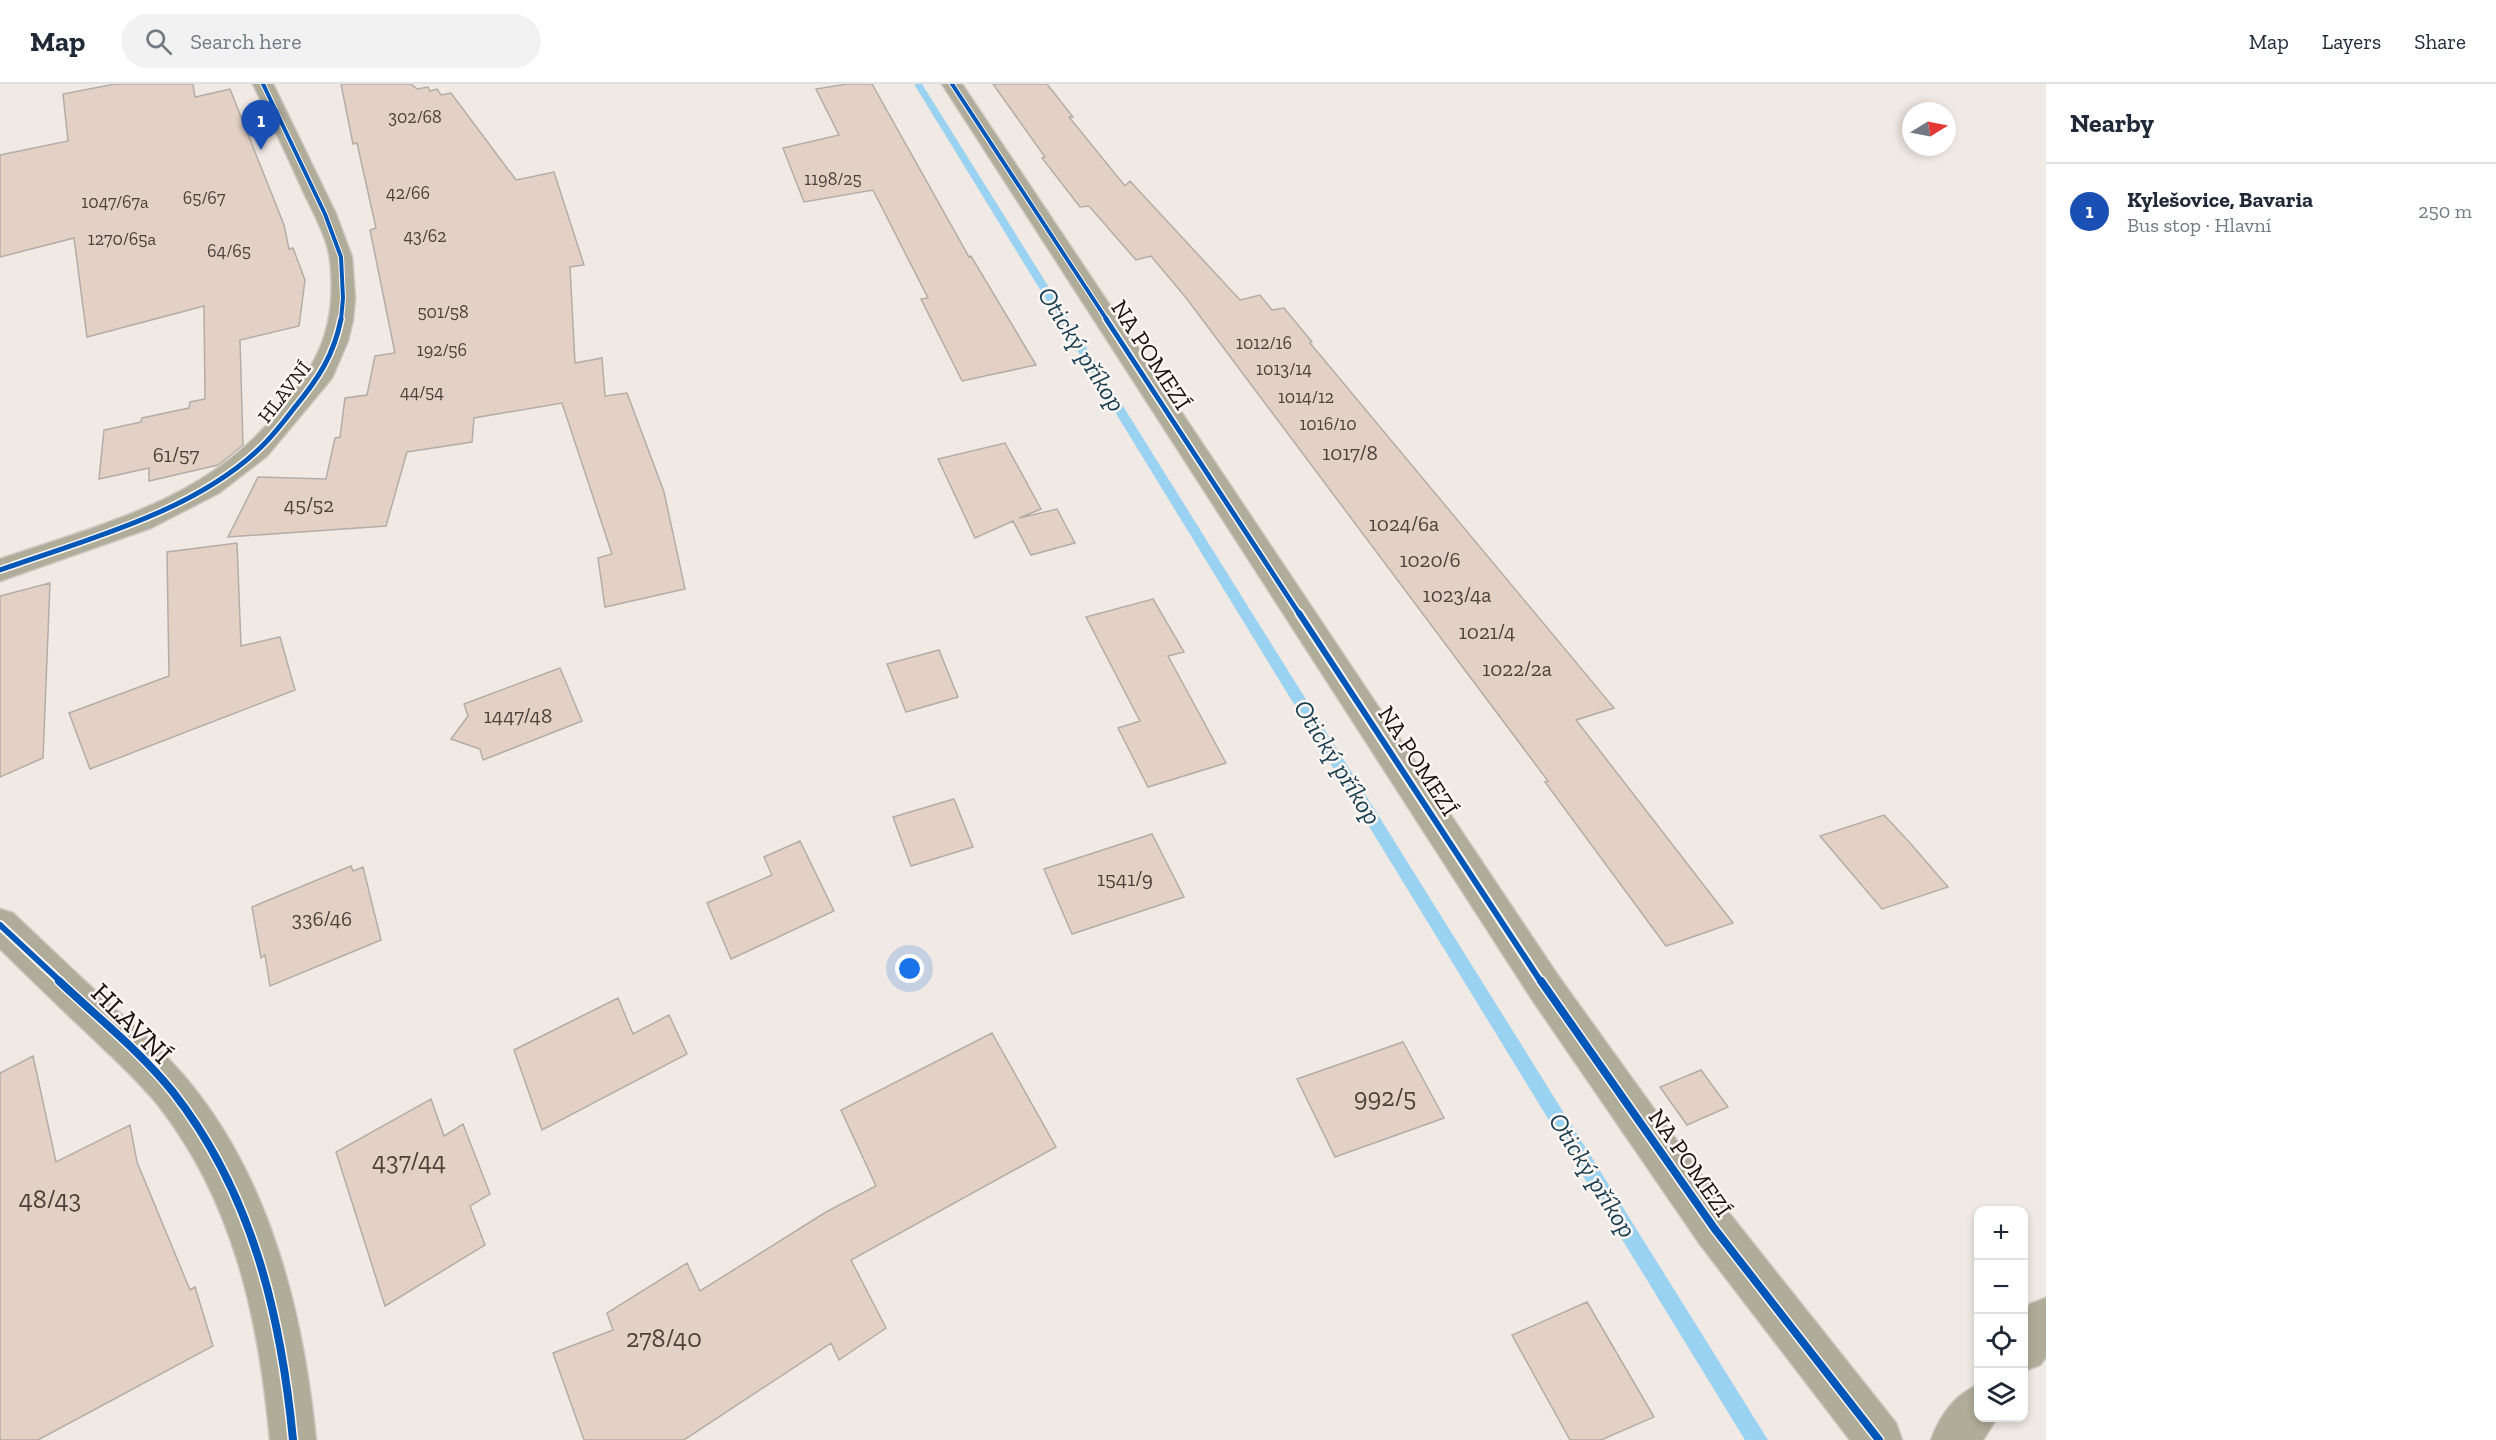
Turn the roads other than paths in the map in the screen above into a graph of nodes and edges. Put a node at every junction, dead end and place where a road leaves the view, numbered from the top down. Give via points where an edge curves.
1 (263, 84) edge
2 (952, 84) edge
3 (0, 570) edge
4 (0, 925) edge
5 (2046, 1320) edge
6 (2028, 1344) edge
7 (1974, 1413) edge
8 (292, 1440) edge
9 (1879, 1440) edge
10 (1954, 1440) edge

1 - 3 street, HLAVNÍ via 325,214 341,257 341,320 319,378 258,450 209,486 141,521
2 - 9 street, NA POMEZÍ via 1546,989 1714,1228
4 - 8 street, HLAVNÍ via 172,1092 218,1156 235,1191 273,1301
5 - 6 street
7 - 10 street

